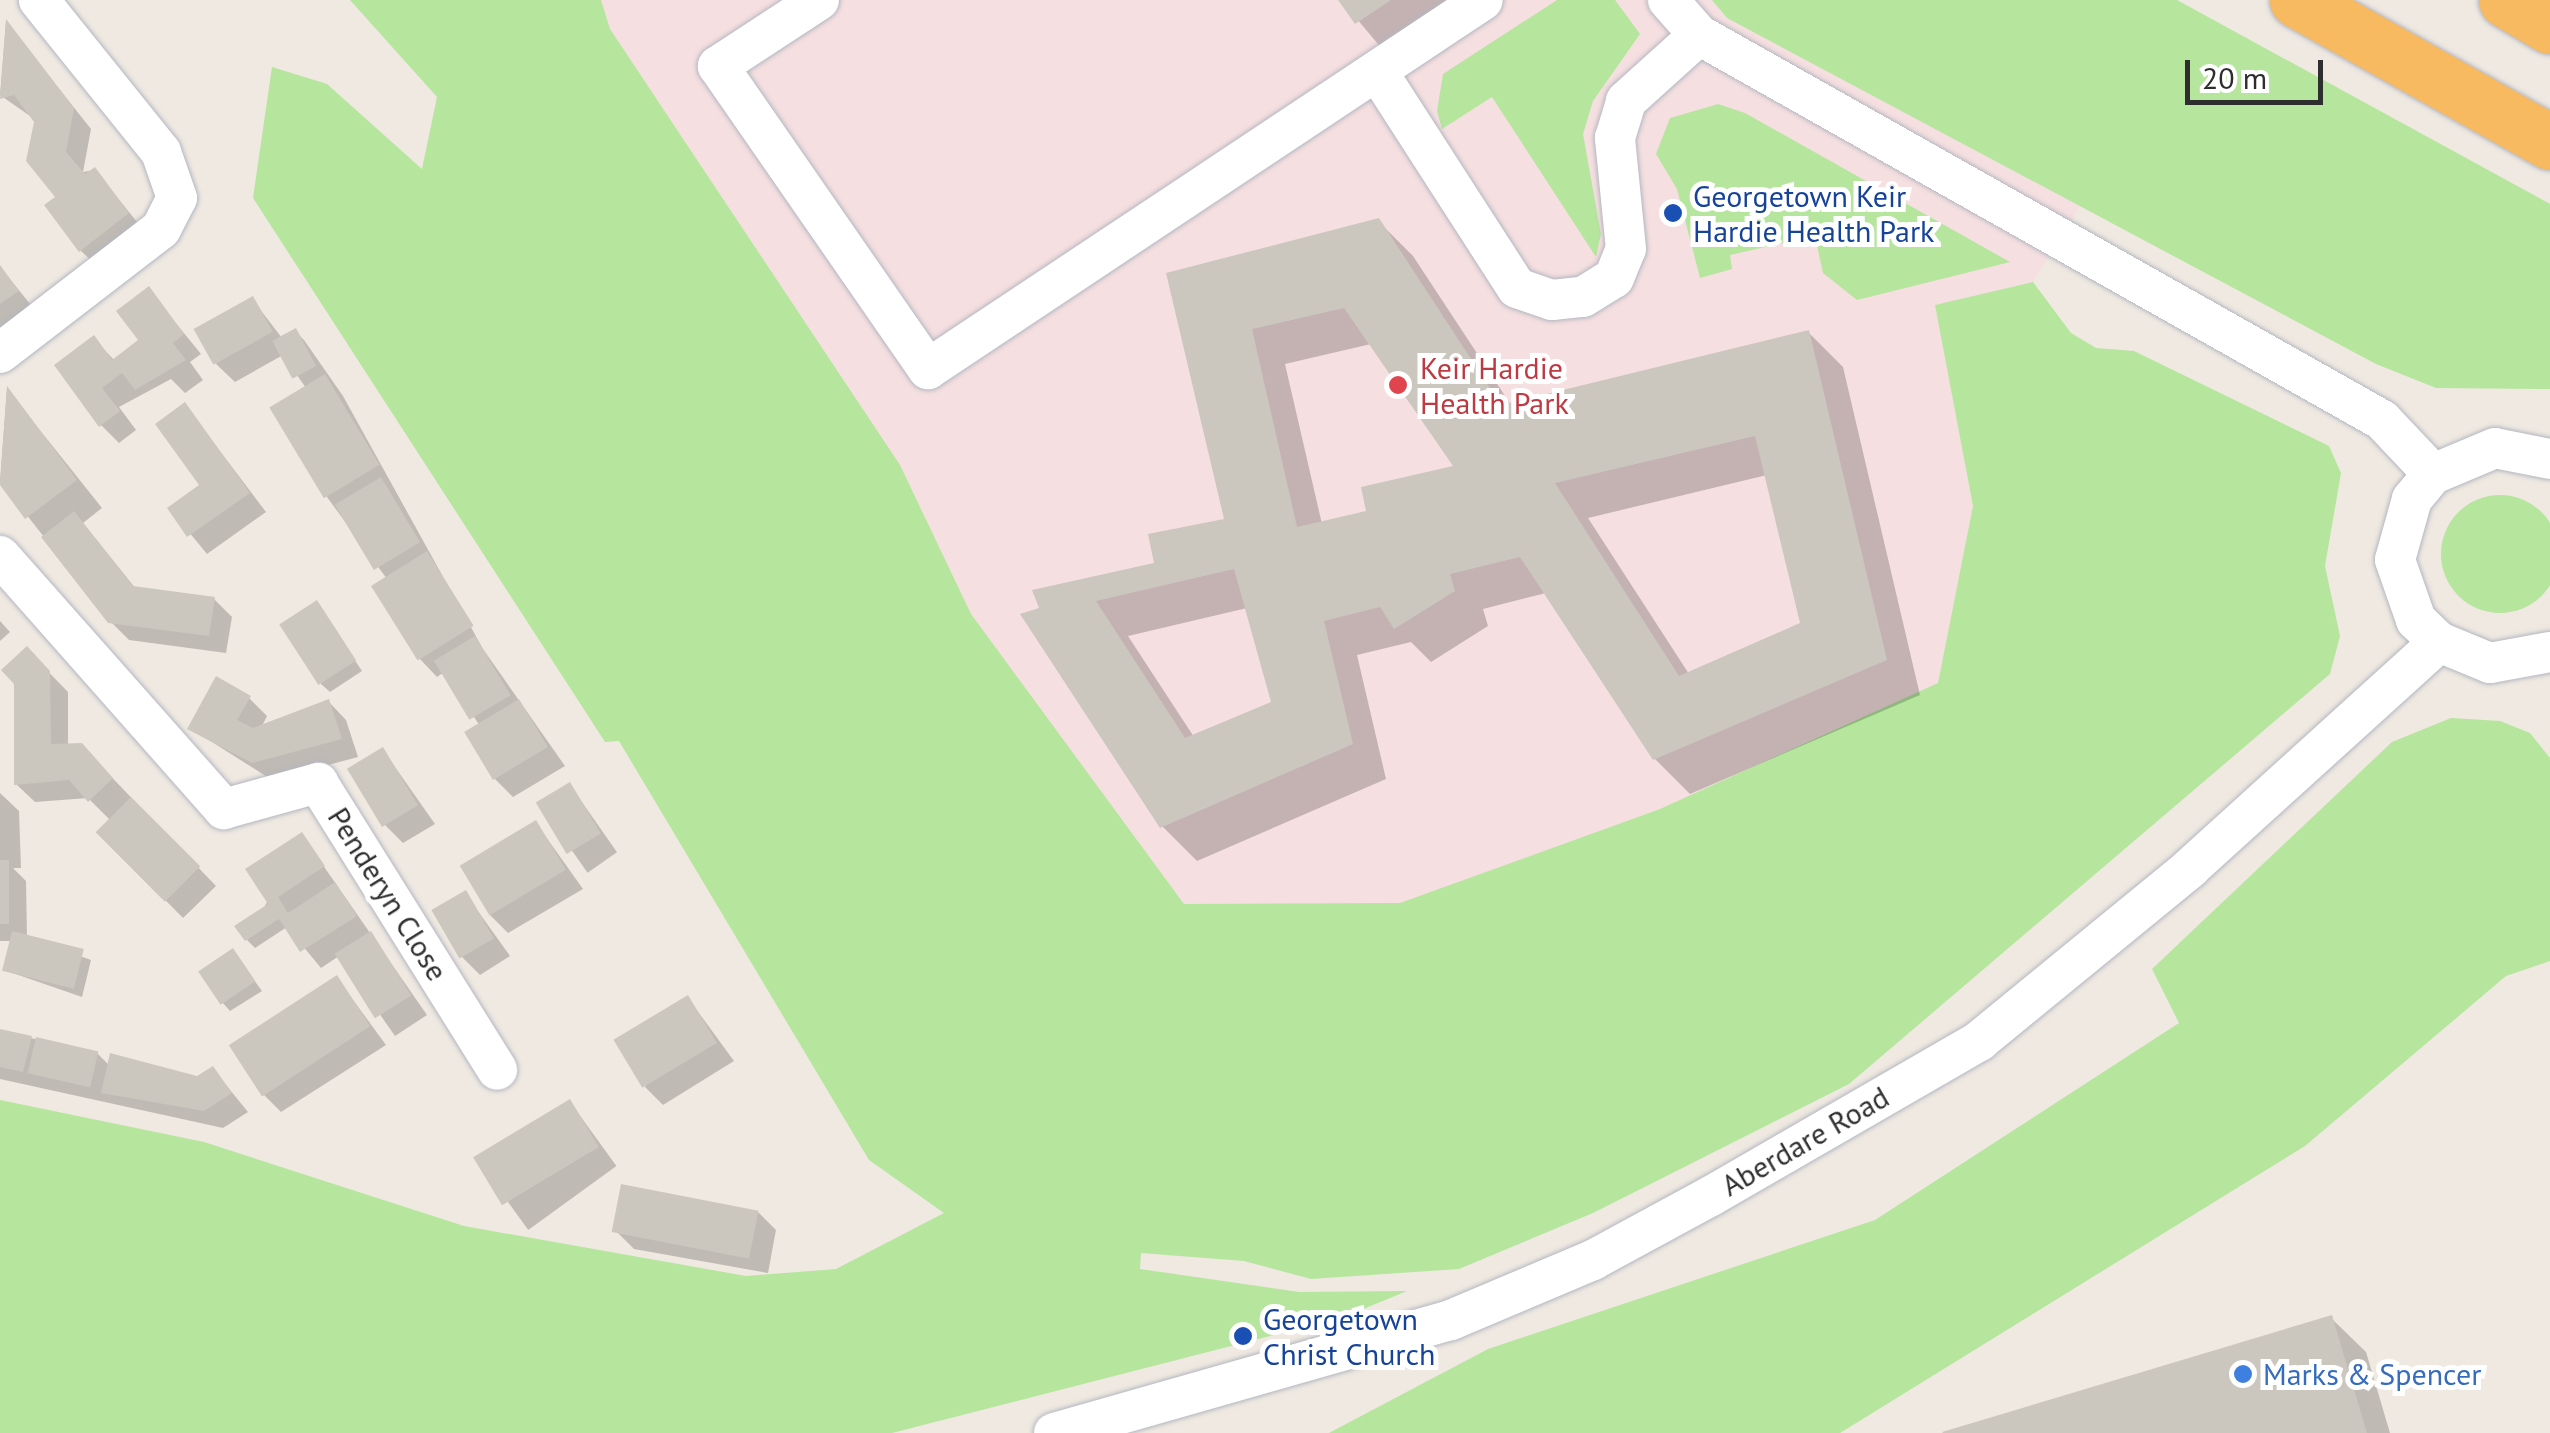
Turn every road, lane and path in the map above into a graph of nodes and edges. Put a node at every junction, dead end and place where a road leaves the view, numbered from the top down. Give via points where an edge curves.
1 (39, 0) edge
2 (820, 0) edge
3 (1483, 0) edge
4 (1668, 0) edge
5 (2297, 0) edge
6 (2506, 0) edge
7 (2550, 26) edge
8 (1699, 35) junction
9 (1377, 71) junction
10 (2550, 142) edge
11 (0, 353) edge
12 (2550, 459) edge
13 (2433, 474) junction
14 (0, 556) edge
15 (2439, 642) junction
16 (2548, 658) edge
17 (497, 1070) dead end
18 (1054, 1433) edge

1 - 11 street via 162,152 177,198 161,229
2 - 9 street via 718,66 928,369
3 - 9 street
4 - 8 street
5 - 10 highway
6 - 7 highway
8 - 9 street via 1626,101 1615,138 1626,249 1614,278 1582,297 1552,300 1517,288
8 - 13 street via 2382,420
12 - 13 street via 2495,448
13 - 15 street via 2412,498 2395,560 2409,606
14 - 17 street, Penderyn Close via 224,809 318,782
15 - 16 street via 2490,663
15 - 18 street, Aberdare Road via 2190,868 1979,1041 1727,1186 1594,1260 1452,1320

